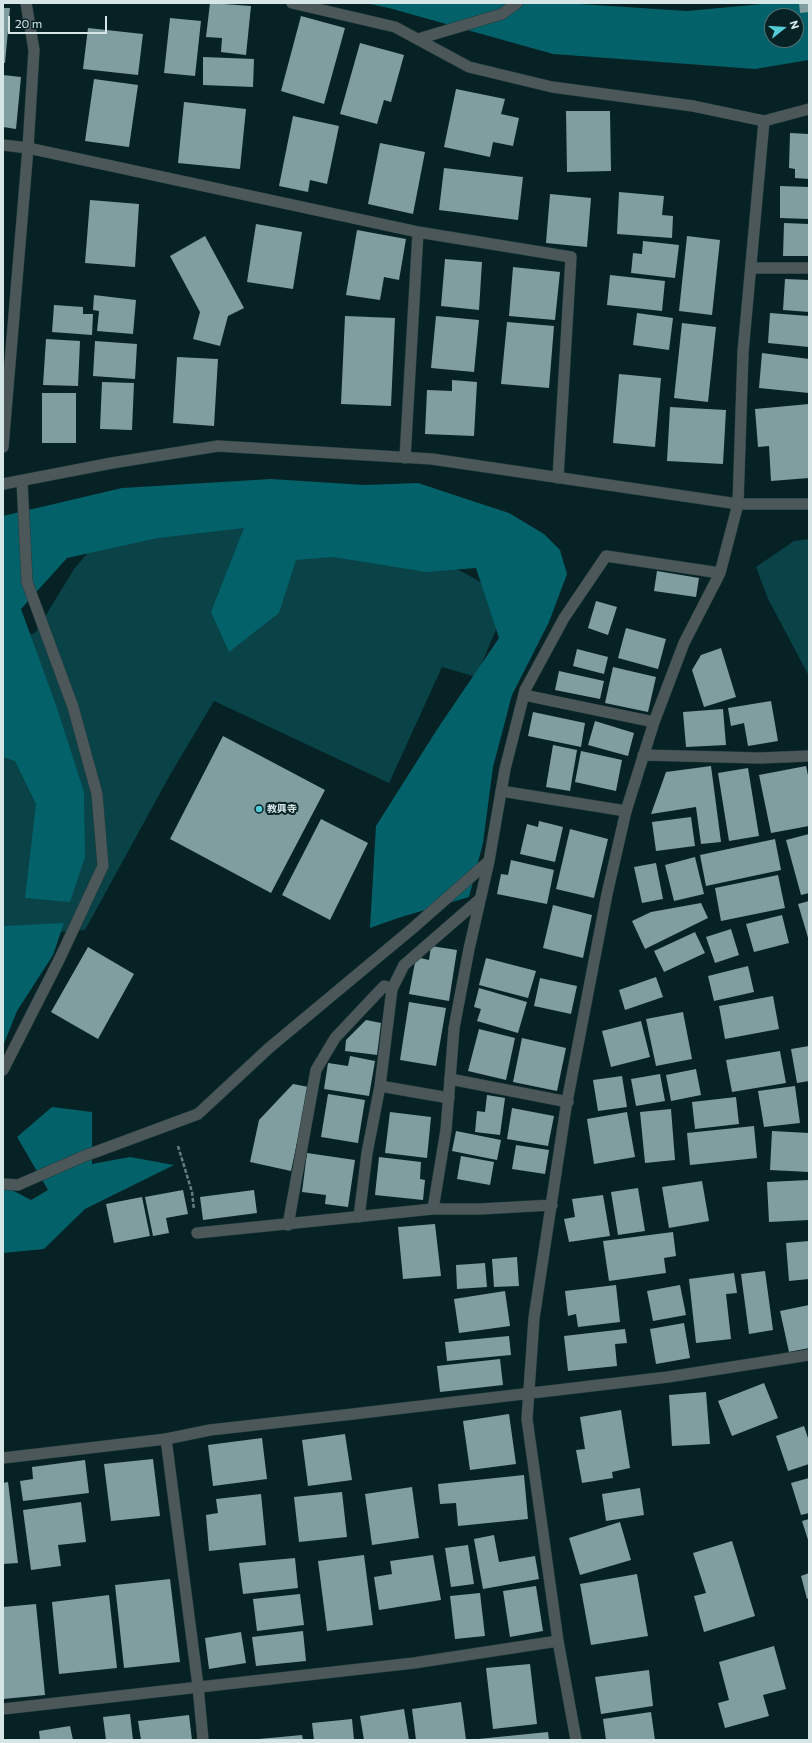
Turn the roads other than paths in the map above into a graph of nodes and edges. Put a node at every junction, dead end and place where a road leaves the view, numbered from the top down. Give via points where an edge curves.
1 (26, 3) edge
2 (292, 3) edge
3 (517, 3) edge
4 (418, 39) junction
5 (809, 109) edge
6 (764, 121) junction
7 (3, 145) edge
8 (28, 148) junction
9 (418, 232) junction
10 (751, 268) junction
11 (809, 268) edge
12 (3, 448) edge
13 (405, 458) junction
14 (558, 478) junction
15 (22, 481) junction
16 (3, 484) edge
17 (738, 504) junction
18 (809, 504) edge
19 (720, 573) junction
20 (524, 695) junction
21 (654, 722) junction
22 (643, 755) junction
23 (809, 756) edge
24 (501, 791) junction
25 (626, 811) junction
26 (489, 861) junction
27 (480, 899) junction
28 (392, 989) junction
29 (3, 1070) edge
30 (450, 1079) junction
31 (380, 1086) junction
32 (449, 1098) junction
33 (568, 1102) junction
34 (3, 1184) edge
35 (552, 1205) junction
36 (433, 1210) junction
37 (359, 1217) junction
38 (288, 1225) junction
39 (197, 1233) dead end
40 (809, 1355) edge
41 (529, 1392) junction
42 (166, 1439) junction
43 (3, 1458) edge
44 (558, 1641) junction
45 (198, 1686) junction
46 (3, 1709) edge
47 (203, 1740) edge
48 (576, 1740) edge

1 - 8 street via 34,50
2 - 4 street via 395,27
3 - 4 street via 502,14
4 - 6 street via 470,67 484,71 552,87 693,106
5 - 6 street
6 - 10 street
7 - 8 street
8 - 9 street
8 - 12 street
9 - 13 street
9 - 14 street via 571,257
10 - 11 street
10 - 17 street via 743,352
13 - 14 street via 432,459
13 - 15 street via 218,446
14 - 17 street
15 - 16 street
15 - 29 street via 27,582 73,707 97,794 103,866
17 - 18 street
17 - 19 street
19 - 20 street via 606,556 564,618
19 - 21 street via 684,642
20 - 21 street
20 - 24 street via 504,769
21 - 22 street
22 - 23 street via 760,758
22 - 25 street
24 - 25 street
24 - 26 street
25 - 33 street via 606,894
26 - 27 street
26 - 34 street via 269,1048 198,1114 82,1157 18,1185
27 - 28 street via 404,965
27 - 30 street via 454,1028
28 - 31 street
28 - 38 street via 384,986 335,1038 316,1070
30 - 32 street
30 - 33 street
31 - 32 street
31 - 37 street via 366,1153
32 - 36 street
33 - 35 street
35 - 36 street
35 - 41 street via 534,1318
36 - 37 street
37 - 38 street
38 - 39 street
40 - 41 street via 668,1376
41 - 42 street via 210,1430
41 - 44 street via 527,1419
42 - 43 street
42 - 45 street
44 - 45 street via 414,1664
44 - 48 street
45 - 46 street
45 - 47 street

